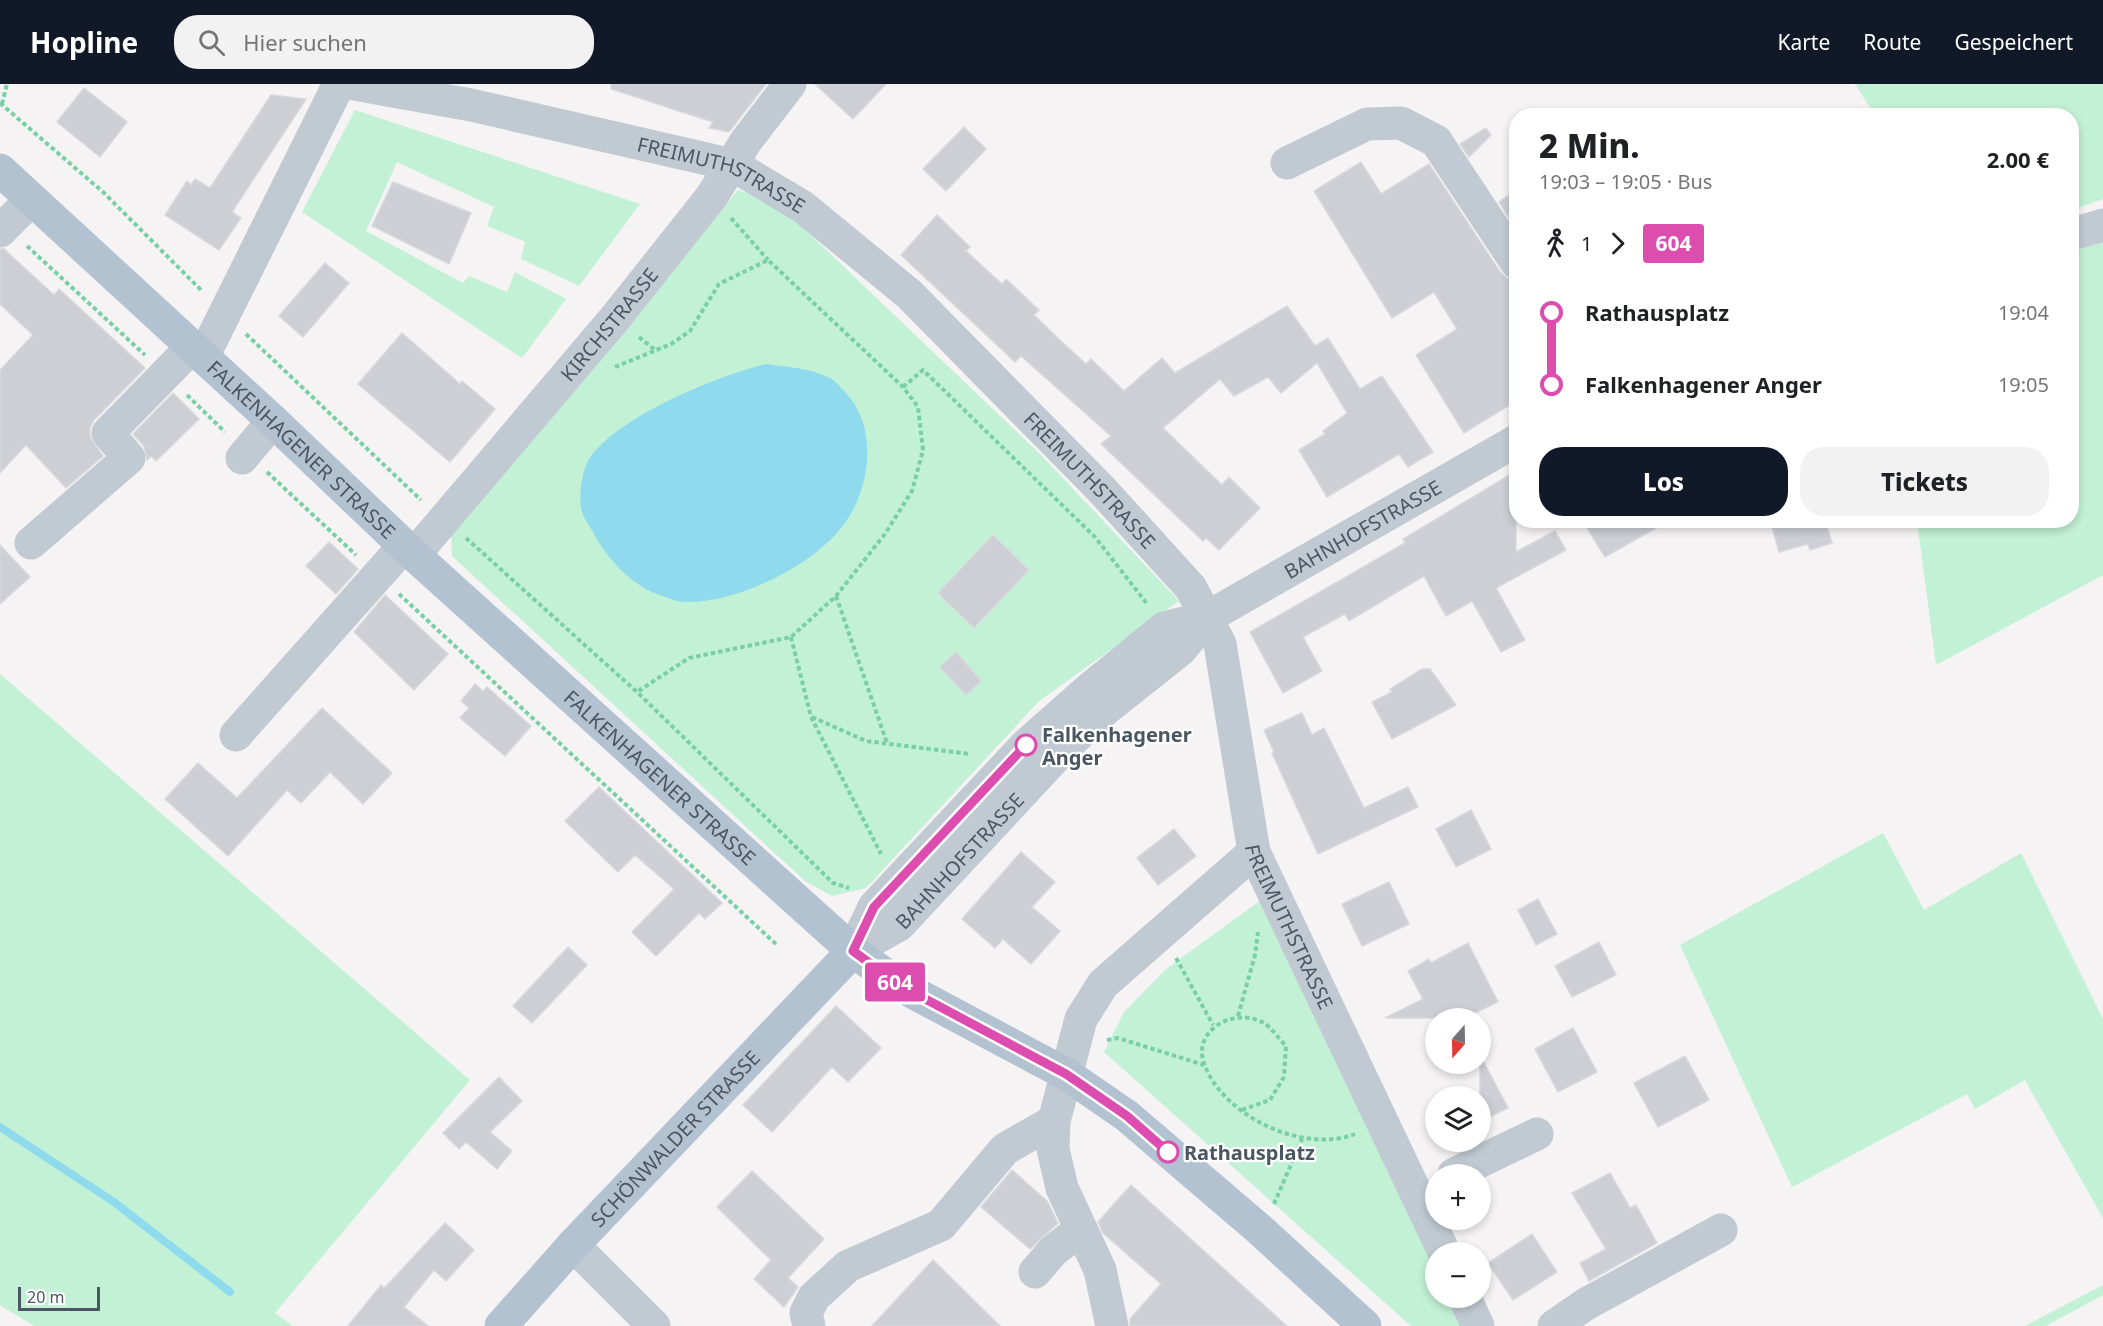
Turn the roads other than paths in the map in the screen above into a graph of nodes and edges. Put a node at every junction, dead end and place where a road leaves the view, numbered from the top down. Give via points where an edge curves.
1 (339, 84) edge
2 (354, 84) edge
3 (790, 84) edge
4 (472, 95) edge
5 (1287, 163) dead end
6 (733, 165) junction
7 (0, 170) edge
8 (31, 200) junction
9 (2103, 225) edge
10 (0, 231) edge
11 (2079, 232) edge
12 (1509, 251) edge
13 (198, 352) junction
14 (273, 421) junction
15 (1509, 445) edge
16 (242, 458) dead end
17 (31, 543) dead end
18 (409, 551) junction
19 (1208, 617) junction
20 (236, 735) dead end
21 (1254, 852) junction
22 (853, 951) junction
23 (1070, 1059) junction
24 (1054, 1122) junction
25 (1537, 1134) dead end
26 (1475, 1164) edge
27 (1425, 1186) edge
28 (1081, 1229) junction
29 (1721, 1230) dead end
30 (573, 1245) junction
31 (1035, 1272) dead end
32 (1470, 1308) edge
33 (501, 1326) edge
34 (654, 1326) edge
35 (809, 1326) edge
36 (1112, 1326) edge
37 (1365, 1326) edge
38 (1478, 1326) edge
39 (1554, 1326) edge

1 - 13 street
2 - 4 street, FREIMUTHSTRASSE
3 - 6 street, KIRCHSTRASSE via 746,141
4 - 6 street, FREIMUTHSTRASSE
5 - 12 street via 1367,123 1401,123 1436,141
6 - 18 street, KIRCHSTRASSE via 616,317
6 - 19 street, FREIMUTHSTRASSE via 803,207 909,294 1102,490 1191,588
7 - 8 main road, FALKENHAGENER STRASSE
8 - 10 street
8 - 13 main road, FALKENHAGENER STRASSE
9 - 11 street
13 - 14 main road, FALKENHAGENER STRASSE
13 - 17 street via 108,433 129,458
14 - 16 street
14 - 18 main road, FALKENHAGENER STRASSE
15 - 19 street, BAHNHOFSTRASSE
18 - 20 street, KIRCHSTRASSE
18 - 22 main road, FALKENHAGENER STRASSE
19 - 21 street, FREIMUTHSTRASSE via 1220,644
19 - 22 street, BAHNHOFSTRASSE via 1164,628 1026,745 874,907
21 - 23 street via 1103,984 1081,1018
21 - 27 street, FREIMUTHSTRASSE via 1384,1123
22 - 23 main road, FALKENHAGENER STRASSE via 901,986
22 - 30 main road, SCHÖNWALDER STRASSE
23 - 24 street
23 - 37 main road, FALKENHAGENER STRASSE via 1127,1116
24 - 28 street via 1053,1149 1062,1188
24 - 35 street via 1005,1149 941,1225 848,1266 814,1297 806,1313
25 - 26 street
28 - 31 street via 1053,1251
28 - 36 street via 1100,1270
29 - 39 street via 1586,1304
30 - 33 main road, SCHÖNWALDER STRASSE
30 - 34 street
32 - 38 street

